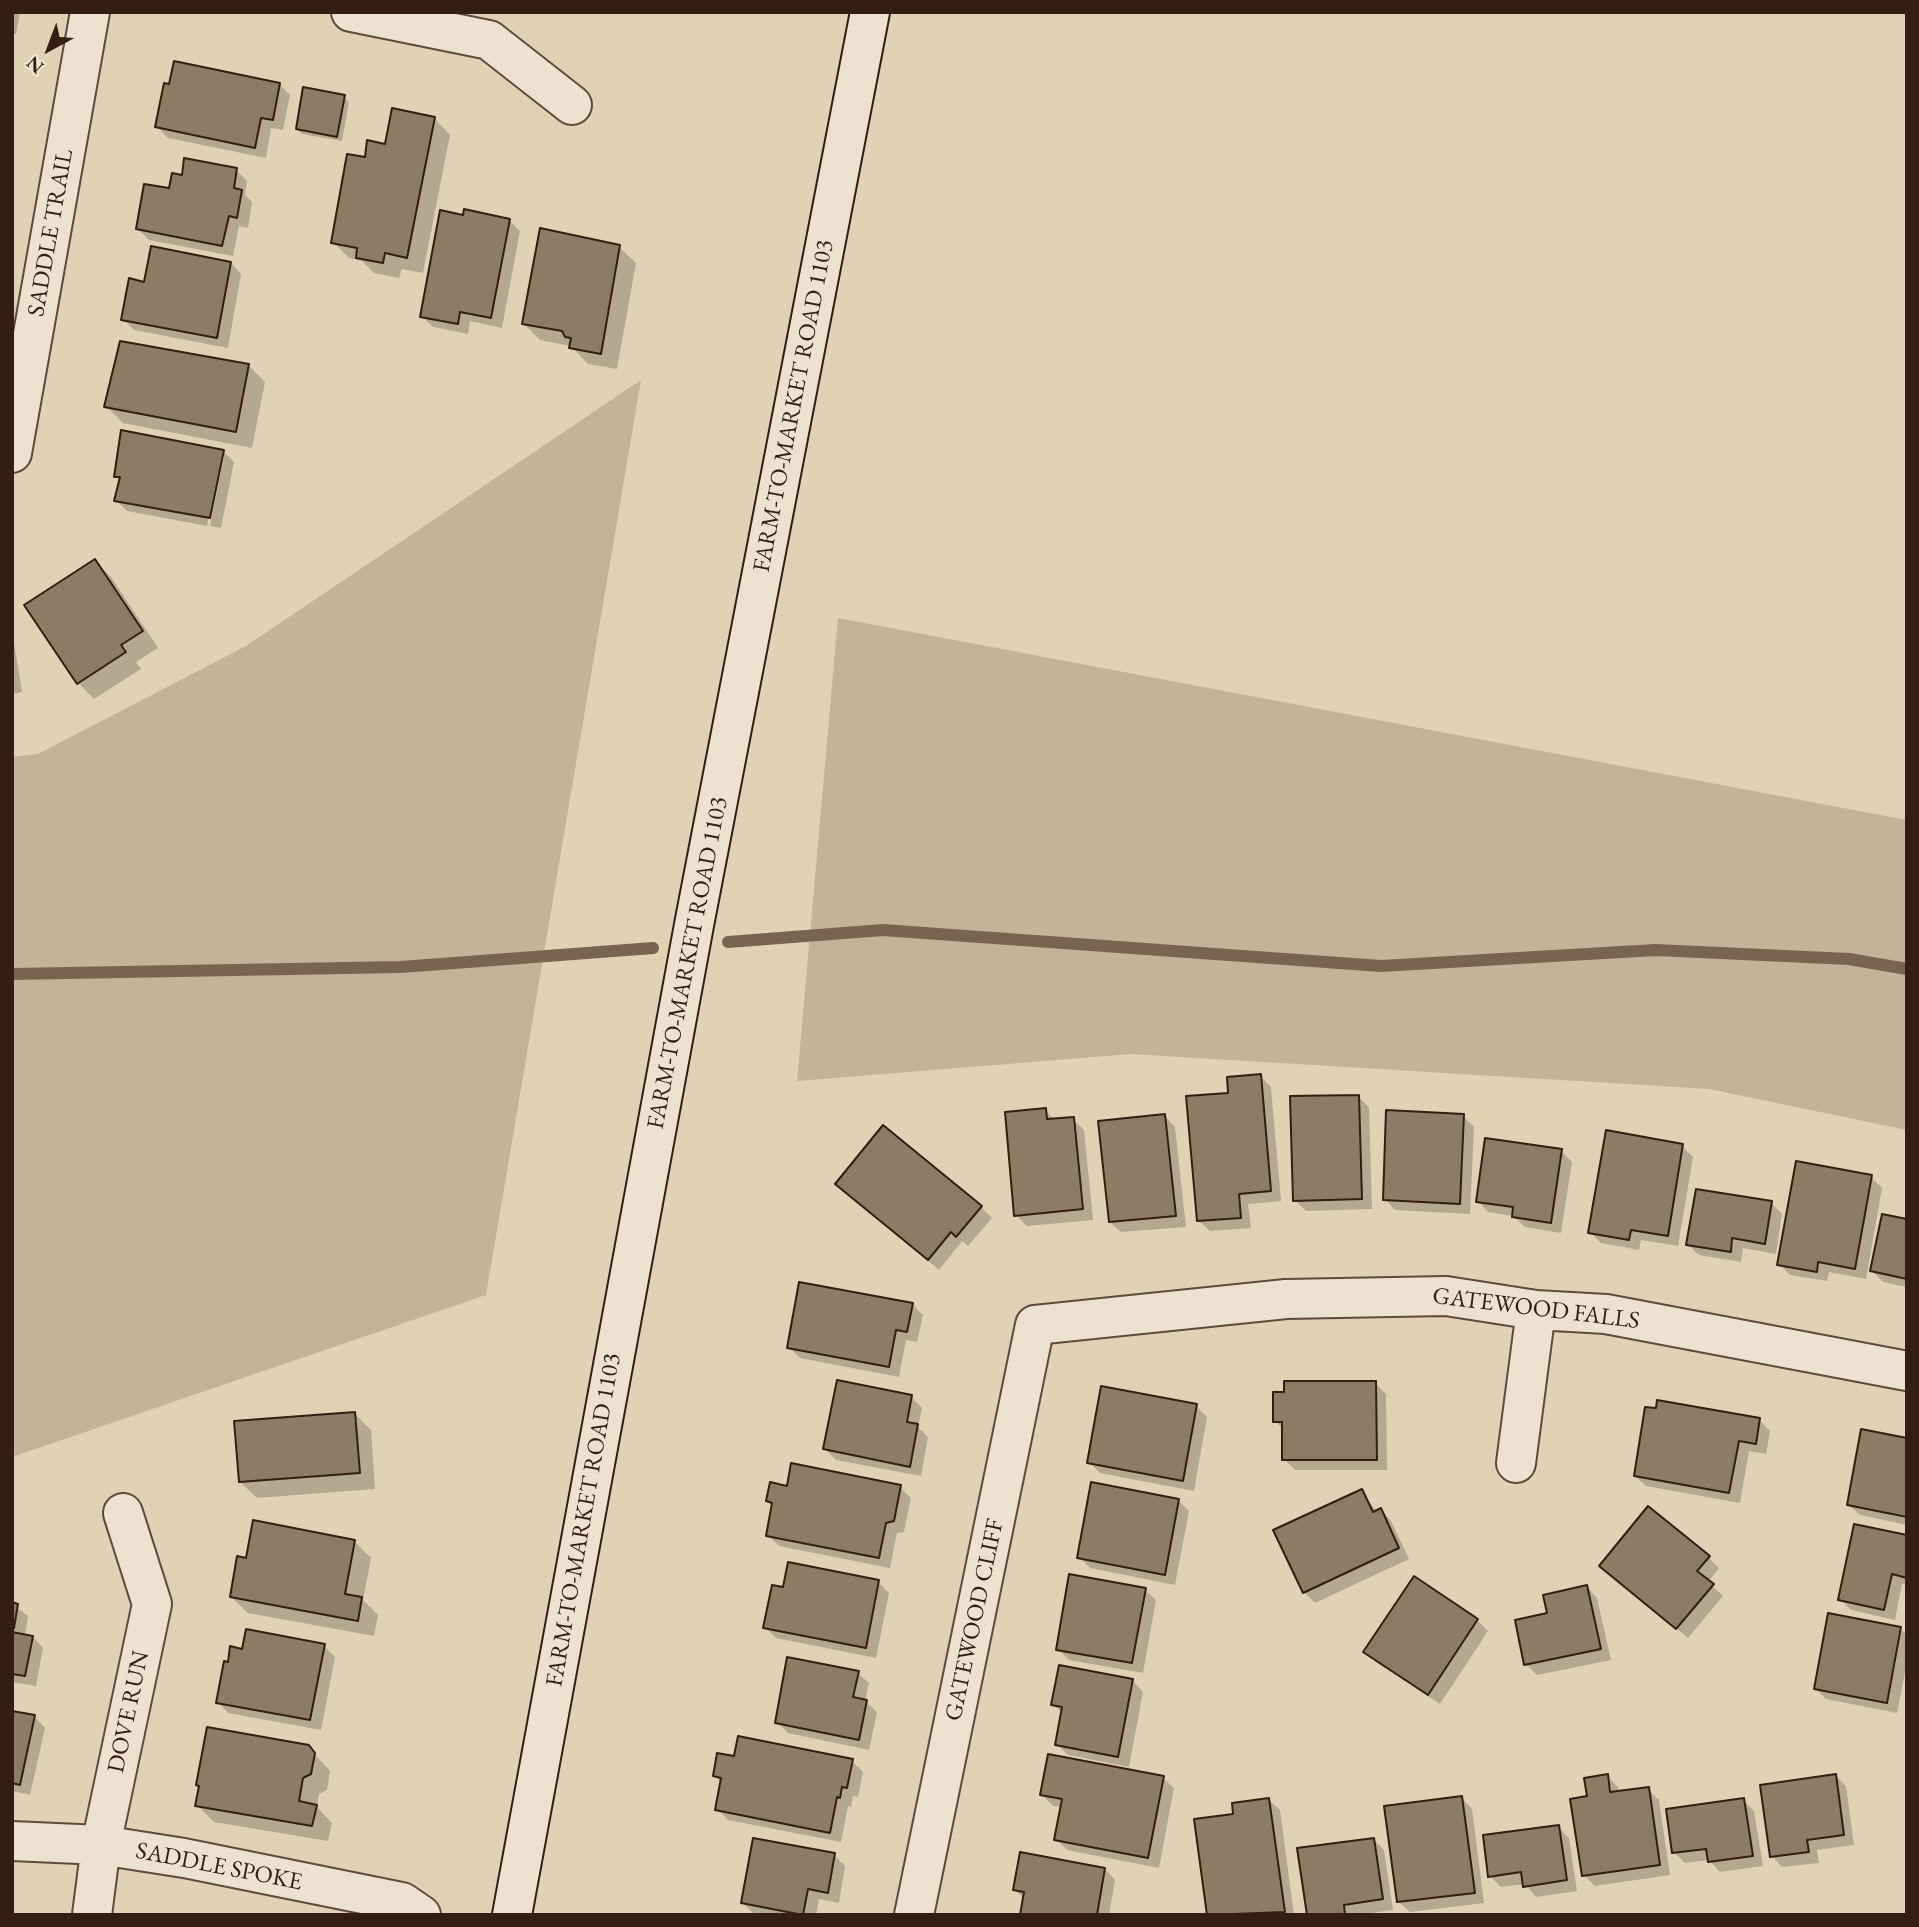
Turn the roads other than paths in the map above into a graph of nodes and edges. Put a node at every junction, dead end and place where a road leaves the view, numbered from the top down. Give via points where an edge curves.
1 (90, 12) edge
2 (351, 12) edge
3 (870, 12) edge
4 (572, 105) dead end
5 (12, 453) edge
6 (1536, 1310) junction
7 (1035, 1325) joint
8 (1907, 1371) edge
9 (1516, 1463) dead end
10 (122, 1513) dead end
11 (12, 1841) edge
12 (101, 1845) junction
13 (92, 1915) edge
14 (421, 1915) edge
15 (512, 1915) edge
16 (914, 1915) edge

1 - 5 street, SADDLE TRAIL
2 - 4 street via 489,40
3 - 15 street, FARM-TO-MARKET ROAD 1103 via 694,925
6 - 7 street, GATEWOOD FALLS via 1446,1296 1286,1299
6 - 8 street, GATEWOOD FALLS via 1606,1314
6 - 9 street
7 - 16 street, GATEWOOD CLIFF
10 - 12 street, DOVE RUN via 152,1604
11 - 12 street, SADDLE SPOKE
12 - 13 street, DOVE RUN
12 - 14 street, SADDLE SPOKE via 402,1902

